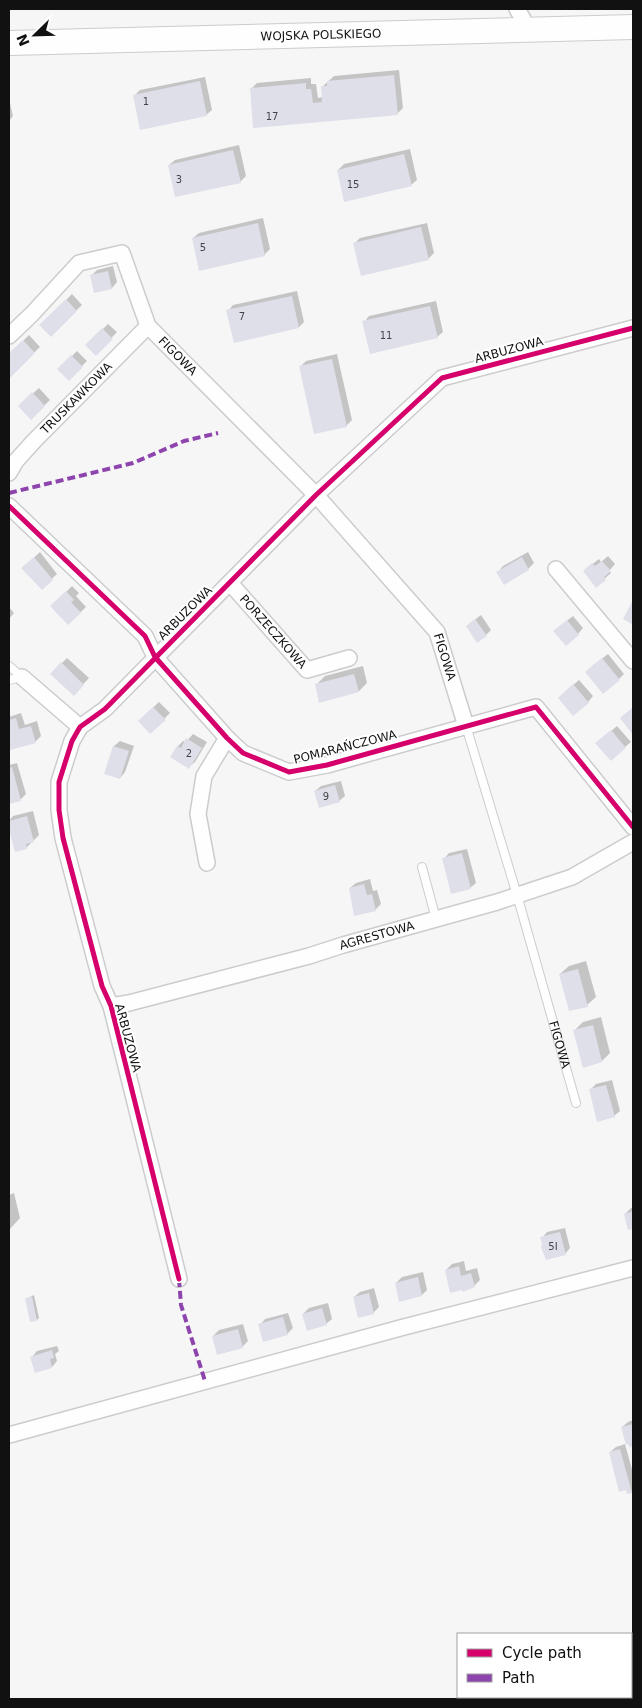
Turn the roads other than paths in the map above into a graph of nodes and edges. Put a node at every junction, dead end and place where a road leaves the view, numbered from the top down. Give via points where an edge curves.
1 (520, 19) edge
2 (633, 27) edge
3 (9, 43) edge
4 (148, 326) junction
5 (633, 328) edge
6 (9, 336) edge
7 (9, 473) edge
8 (316, 494) junction
9 (9, 506) edge
10 (556, 568) dead end
11 (230, 582) junction
12 (155, 657) junction
13 (349, 658) dead end
14 (633, 661) edge
15 (9, 666) edge
16 (15, 679) edge
17 (466, 726) junction
18 (80, 727) junction
19 (226, 738) junction
20 (633, 828) edge
21 (633, 842) edge
22 (208, 863) dead end
23 (422, 867) dead end
24 (517, 895) junction
25 (436, 919) junction
26 (111, 1006) junction
27 (576, 1103) dead end
28 (633, 1268) edge
29 (179, 1279) dead end
30 (9, 1435) edge

1 - 2 main road, WOJSKA POLSKIEGO
1 - 3 main road, WOJSKA POLSKIEGO
4 - 6 street, FIGOWA via 122,253 79,263
4 - 7 street, TRUSKAWKOWA via 34,441
4 - 8 street, FIGOWA
5 - 8 street, ARBUZOWA via 442,378
8 - 11 street, ARBUZOWA
8 - 17 street, FIGOWA via 437,632
9 - 12 street, POMARAŃCZOWA via 145,636
10 - 14 street
11 - 12 street, ARBUZOWA
11 - 13 street, PORZECZKOWA via 307,670
12 - 18 street, ARBUZOWA via 105,709
12 - 19 street, POMARAŃCZOWA
15 - 16 lane
16 - 18 street
17 - 19 street, POMARAŃCZOWA via 327,765 288,772 243,753
17 - 20 street, POMARAŃCZOWA via 536,707
17 - 24 lane, FIGOWA
18 - 26 street, ARBUZOWA via 59,782 59,810 63,838 102,986
19 - 22 street via 204,776 198,814
21 - 24 street, AGRESTOWA via 572,877
23 - 25 lane
24 - 25 street, AGRESTOWA
24 - 27 lane, FIGOWA
25 - 26 street, AGRESTOWA via 309,956
26 - 29 street, ARBUZOWA
28 - 30 street

